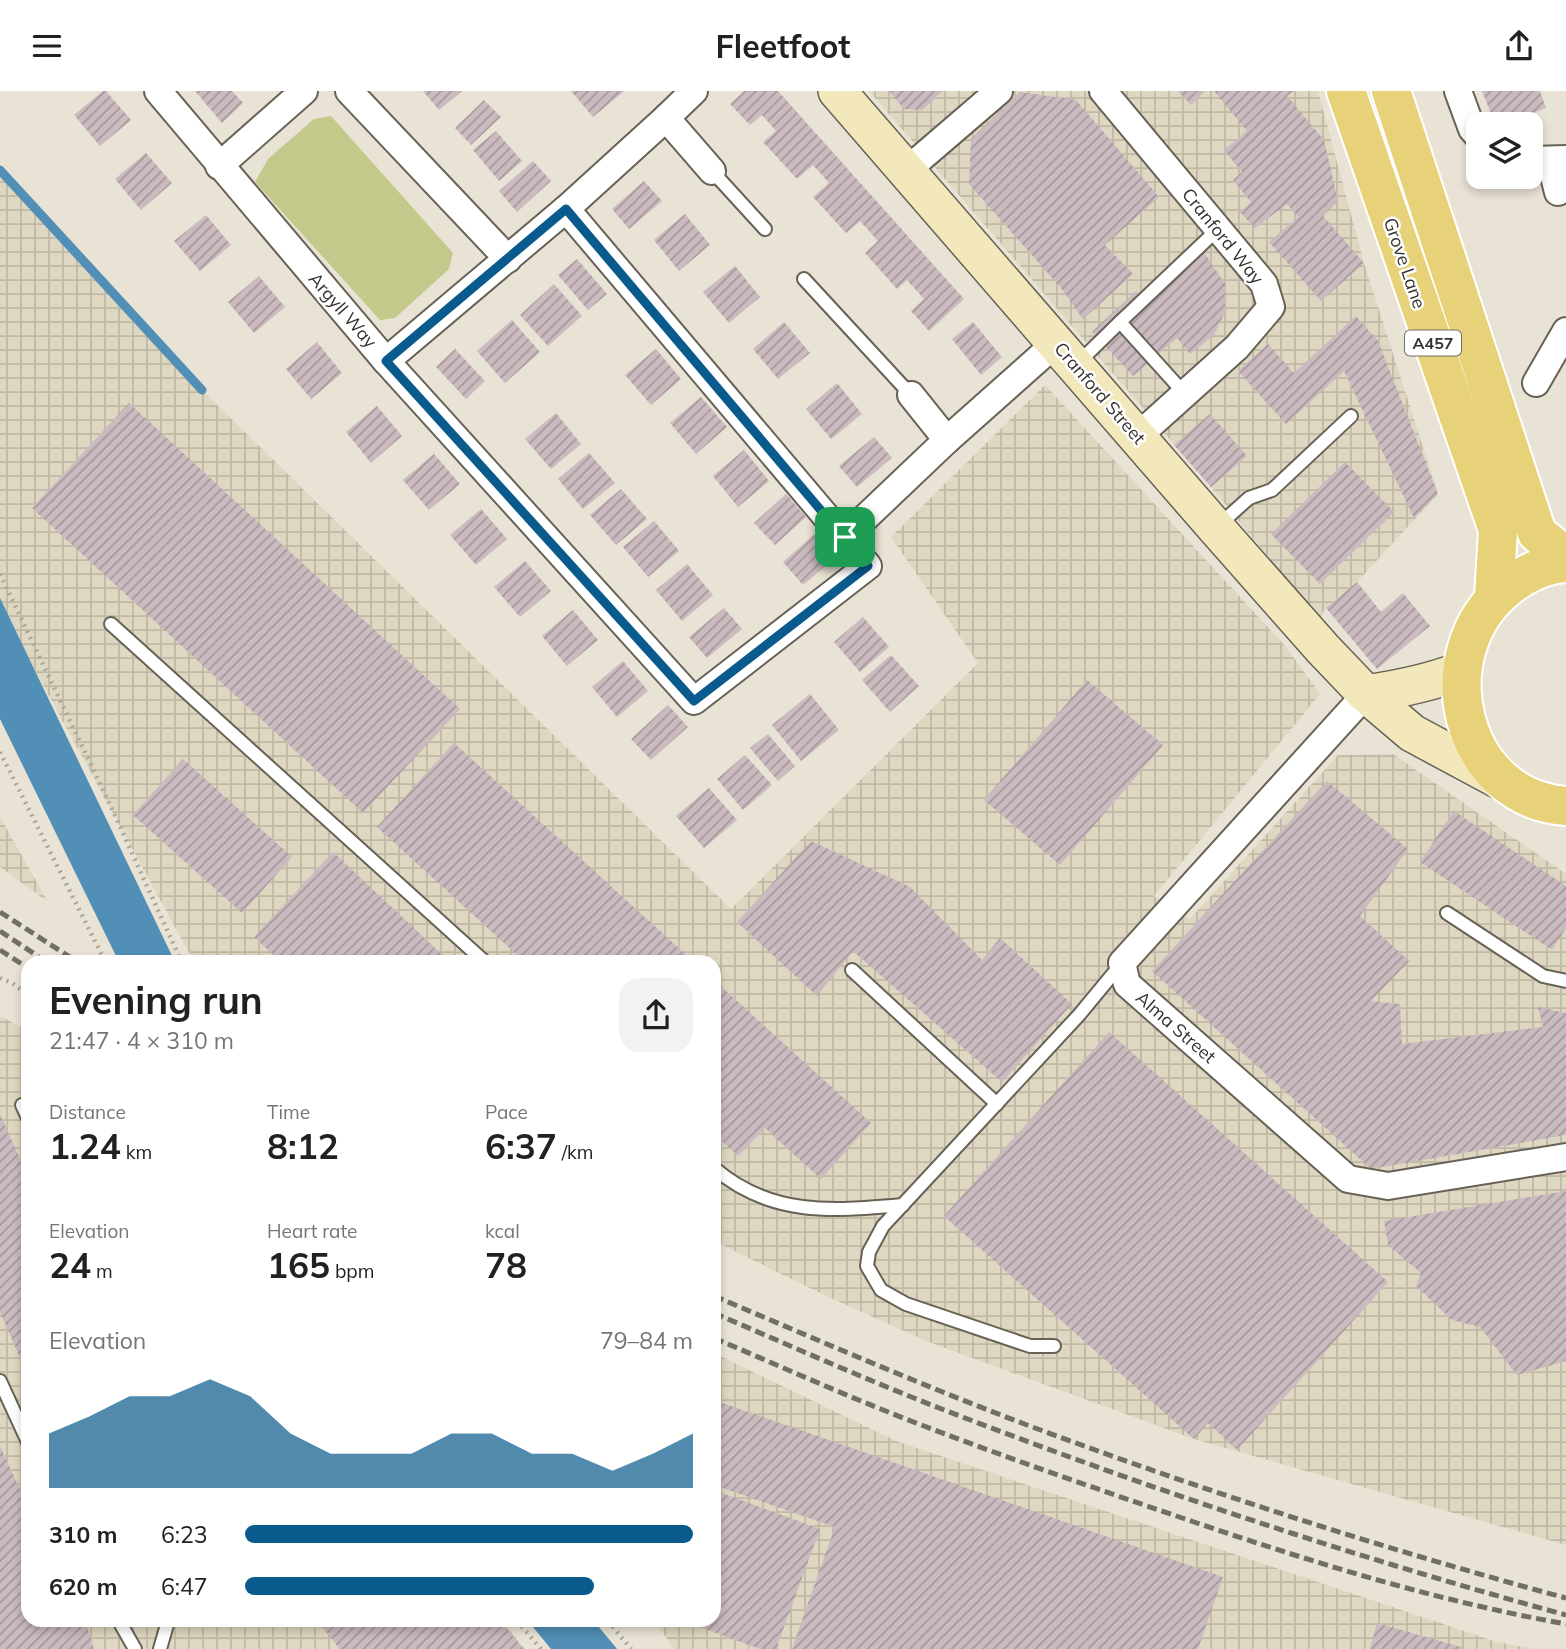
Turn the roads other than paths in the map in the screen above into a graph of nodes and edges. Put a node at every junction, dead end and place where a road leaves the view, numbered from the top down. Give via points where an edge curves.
1 (158, 91) edge
2 (304, 91) edge
3 (349, 91) edge
4 (694, 91) edge
5 (837, 91) edge
6 (999, 91) edge
7 (1103, 91) edge
8 (1346, 91) edge
9 (1391, 91) edge
10 (1458, 91) edge
11 (1466, 112) edge
12 (666, 118) junction
13 (1549, 160) edge
14 (219, 166) junction
15 (907, 170) junction
16 (712, 171) joint
17 (1558, 193) dead end
18 (566, 209) junction
19 (765, 229) dead end
20 (1218, 229) junction
21 (508, 259) junction
22 (804, 279) dead end
23 (1120, 322) junction
24 (1566, 331) edge
25 (1066, 354) junction
26 (386, 361) junction
27 (1536, 383) dead end
28 (1185, 394) junction
29 (911, 395) joint
30 (1351, 416) dead end
31 (1138, 436) junction
32 (947, 440) junction
33 (1216, 527) junction
34 (845, 537) junction
35 (1566, 554) edge
36 (1566, 563) edge
37 (1494, 598) junction
38 (111, 624) dead end
39 (1460, 671) junction
40 (1366, 694) junction
41 (1511, 786) junction
42 (1566, 806) edge
43 (1447, 913) dead end
44 (477, 955) edge
45 (1122, 963) junction
46 (852, 970) dead end
47 (1566, 981) edge
48 (997, 1104) junction
49 (1566, 1157) edge
50 (721, 1174) edge
51 (903, 1205) junction
52 (1054, 1346) dead end
53 (0, 1381) edge
54 (21, 1427) edge
55 (122, 1627) edge
56 (166, 1627) edge
57 (135, 1649) edge
58 (160, 1649) edge

1 - 14 street, Argyll Way
2 - 14 street
3 - 21 street
4 - 12 street
5 - 15 main road, Cranford Street
6 - 15 street
7 - 20 street, Cranford Way
8 - 37 main road, Grove Lane / A457 via 1498,530
9 - 35 main road, A457 via 1537,533
10 - 11 street
12 - 16 street
12 - 18 street
13 - 17 street
14 - 26 street, Argyll Way
15 - 25 main road, Cranford Street
16 - 19 lane
18 - 21 street
18 - 34 street
20 - 23 lane
20 - 28 street, Cranford Way via 1264,284 1271,307 1237,347
21 - 26 street
22 - 29 lane
23 - 25 lane
23 - 28 lane
24 - 27 street
25 - 31 main road, Cranford Street
25 - 32 street
26 - 34 street, Argyll Way via 694,701 868,566
28 - 31 street, Cranford Way
29 - 32 street
30 - 33 lane via 1272,490 1249,498
31 - 33 main road, Cranford Street
32 - 34 street
33 - 40 main road, Cranford Street
36 - 37 main road via 1549,564 1523,576
37 - 39 main road via 1471,633
38 - 44 lane
39 - 40 main road
39 - 41 main road via 1469,734
40 - 41 main road, Cranford Street via 1412,733
40 - 45 street
41 - 42 main road via 1547,805
43 - 47 lane via 1543,976
45 - 48 lane
45 - 49 street, Alma Street via 1127,985 1348,1179 1388,1186
46 - 48 lane
48 - 51 lane
50 - 51 lane via 762,1199 838,1211
51 - 52 lane via 883,1226 869,1252 867,1266 881,1290 906,1304 1030,1346
53 - 54 lane
55 - 57 lane
56 - 58 lane

